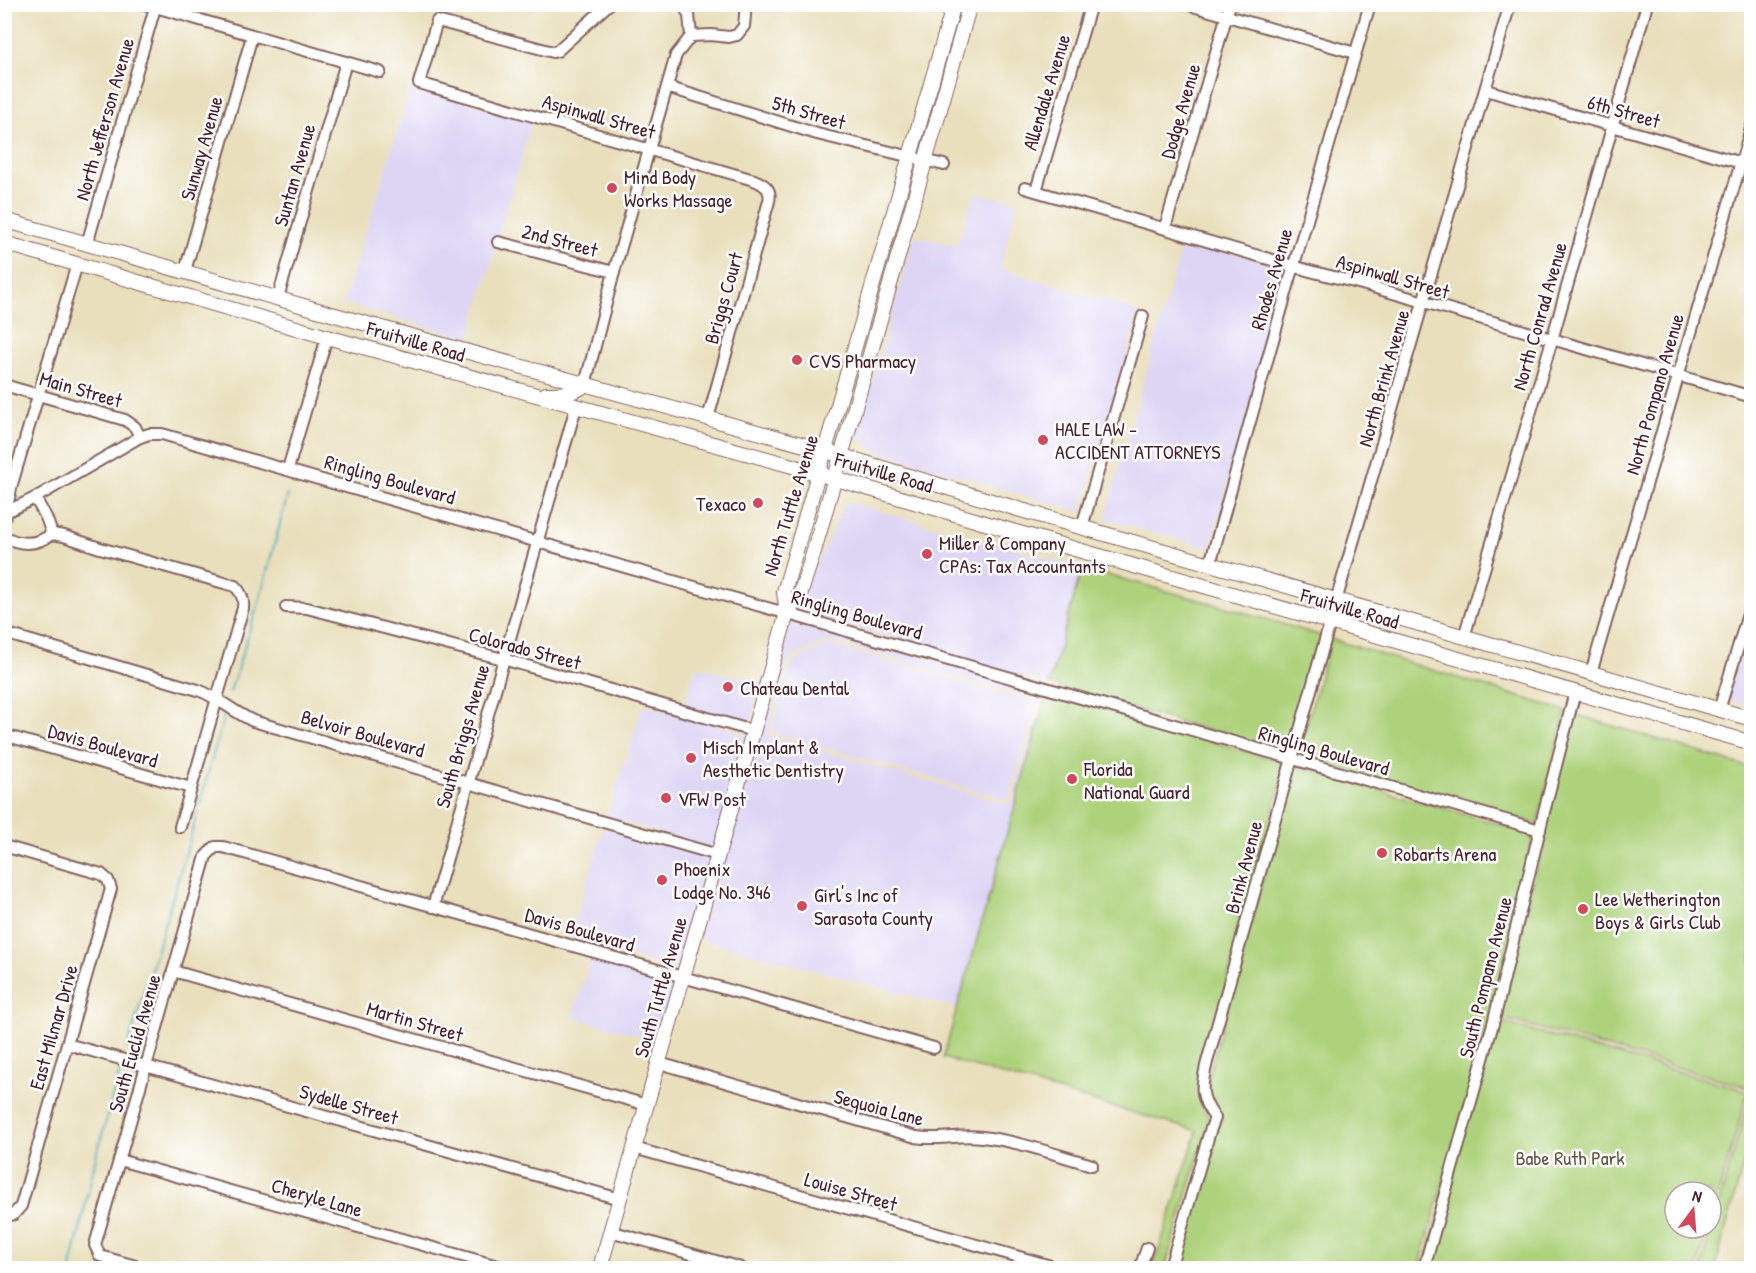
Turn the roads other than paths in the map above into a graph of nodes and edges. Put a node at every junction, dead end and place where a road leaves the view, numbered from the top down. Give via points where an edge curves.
1 (609, 4) edge
2 (683, 4) edge
3 (746, 4) edge
4 (954, 4) edge
5 (970, 4) edge
6 (1091, 4) edge
7 (1186, 4) edge
8 (1230, 4) edge
9 (1370, 4) edge
10 (1510, 4) edge
11 (1647, 4) edge
12 (152, 5) edge
13 (1227, 16) junction
14 (252, 36) junction
15 (692, 36) junction
16 (1356, 53) junction
17 (346, 62) junction
18 (381, 72) dead end
19 (667, 87) junction
20 (1486, 90) junction
21 (1752, 125) edge
22 (1611, 126) junction
23 (649, 149) junction
24 (910, 156) junction
25 (925, 160) junction
26 (1746, 164) edge
27 (944, 165) dead end
28 (767, 189) joint
29 (1030, 189) joint
30 (4, 220) edge
31 (1165, 228) junction
32 (498, 242) dead end
33 (4, 243) edge
34 (87, 244) junction
35 (77, 264) junction
36 (1294, 265) junction
37 (185, 271) junction
38 (614, 272) junction
39 (278, 298) junction
40 (1424, 303) junction
41 (1143, 316) dead end
42 (327, 337) junction
43 (1552, 340) junction
44 (1678, 376) junction
45 (4, 385) edge
46 (585, 385) junction
47 (529, 394) junction
48 (39, 395) junction
49 (1752, 396) edge
50 (576, 407) junction
51 (708, 418) junction
52 (140, 437) junction
53 (826, 451) junction
54 (842, 456) junction
55 (288, 469) junction
56 (819, 474) junction
57 (835, 479) junction
58 (35, 498) junction
59 (5, 515) edge
60 (1082, 527) junction
61 (51, 534) junction
62 (4, 536) edge
63 (537, 540) junction
64 (1210, 564) junction
65 (1336, 601) junction
66 (1752, 601) edge
67 (286, 607) dead end
68 (787, 612) junction
69 (1330, 623) junction
70 (4, 633) edge
71 (1464, 637) junction
72 (503, 659) junction
73 (1591, 673) junction
74 (1575, 692) junction
75 (216, 699) junction
76 (1719, 710) junction
77 (1752, 719) edge
78 (753, 731) junction
79 (4, 735) edge
80 (1752, 743) edge
81 (1292, 760) junction
82 (468, 782) junction
83 (191, 788) junction
84 (180, 827) dead end
85 (1540, 830) junction
86 (215, 847) joint
87 (5, 848) edge
88 (718, 855) junction
89 (433, 907) junction
90 (173, 971) junction
91 (684, 976) junction
92 (67, 1044) junction
93 (934, 1047) dead end
94 (659, 1063) junction
95 (146, 1066) junction
96 (647, 1105) junction
97 (634, 1148) junction
98 (119, 1160) junction
99 (1092, 1165) dead end
100 (620, 1199) junction
101 (10, 1215) edge
102 (610, 1231) junction
103 (1147, 1248) dead end
104 (143, 1269) edge
105 (505, 1269) edge
106 (600, 1269) edge
107 (741, 1269) edge
108 (1058, 1269) edge
109 (1140, 1269) edge
110 (1170, 1269) edge
111 (1424, 1269) edge

1 - 23 street, Aspinwall Street via 553,52 437,21 419,83
2 - 15 street
3 - 15 street via 744,26 737,35
4 - 24 main road, North Tuttle Avenue
5 - 25 main road, North Tuttle Avenue
6 - 29 street, Allendale Avenue
7 - 13 street
8 - 13 street, Dodge Avenue
9 - 16 street, Rhodes Avenue
10 - 20 street, North Brink Avenue
11 - 22 street, North Conrad Avenue
12 - 14 street
12 - 34 street, North Jefferson Avenue
13 - 16 street
13 - 31 street, Dodge Avenue
14 - 17 street
14 - 37 street, Sunway Avenue
15 - 19 street via 676,55
16 - 36 street, Rhodes Avenue
17 - 18 street
17 - 39 street, Suntan Avenue
19 - 23 street
19 - 24 street, 5th Street via 817,134
20 - 22 street, 6th Street
20 - 40 street, North Brink Avenue
21 - 26 street, North Pompano Avenue
22 - 26 street, 6th Street
22 - 43 street, North Conrad Avenue
23 - 28 street, Aspinwall Street via 754,180
23 - 38 street
24 - 25 street, 5th Street
24 - 53 main road, North Tuttle Avenue
25 - 27 street, 5th Street
25 - 54 main road, North Tuttle Avenue
26 - 44 street, North Pompano Avenue
28 - 51 street, Briggs Court via 769,201
29 - 31 street, Aspinwall Street
30 - 34 main road, Fruitville Road
31 - 36 street, Aspinwall Street
32 - 38 street, 2nd Street
33 - 35 main road, Fruitville Road
34 - 37 main road, Fruitville Road
35 - 42 main road, Fruitville Road
35 - 48 street
36 - 40 street, Aspinwall Street
36 - 64 street, Rhodes Avenue
37 - 39 main road, Fruitville Road
38 - 46 street
39 - 46 main road, Fruitville Road
40 - 43 street, Aspinwall Street
40 - 65 street, North Brink Avenue
41 - 60 street
42 - 47 main road, Fruitville Road
42 - 55 street
43 - 44 street, Aspinwall Street
43 - 71 street, North Conrad Avenue
44 - 49 street, Aspinwall Street
44 - 73 street, North Pompano Avenue
45 - 48 street, Main Street
46 - 47 main road via 563,394
46 - 51 main road, Fruitville Road
47 - 50 main road, Fruitville Road
48 - 52 street, Main Street via 125,420
48 - 59 street
50 - 56 main road, Fruitville Road
50 - 63 street, South Briggs Avenue
51 - 53 main road, Fruitville Road
52 - 55 street, Ringling Boulevard via 162,434
52 - 58 street, Ringling Boulevard
53 - 54 main road, Fruitville Road
53 - 56 main road, North Tuttle Avenue
54 - 57 main road, North Tuttle Avenue
54 - 60 main road, Fruitville Road
55 - 63 street, Ringling Boulevard
56 - 57 main road, Fruitville Road
56 - 68 main road, North Tuttle Avenue via 784,592
57 - 68 main road, North Tuttle Avenue via 799,598
57 - 69 main road, Fruitville Road
58 - 59 street, Ringling Boulevard
58 - 61 street
60 - 64 main road, Fruitville Road
61 - 62 street via 41,542 25,544
61 - 75 street via 235,586 243,597 243,608
63 - 68 street, Ringling Boulevard
63 - 72 street, South Briggs Avenue
64 - 65 main road, Fruitville Road
65 - 69 street, North Brink Avenue
65 - 71 main road, Fruitville Road
66 - 76 street
67 - 72 street, Colorado Street via 307,608
68 - 78 main road, South Tuttle Avenue
68 - 81 street, Ringling Boulevard
69 - 74 main road, Fruitville Road
69 - 81 street, Brink Avenue
70 - 75 street, Belvoir Boulevard via 198,690
71 - 73 main road, Fruitville Road
72 - 78 street, Colorado Street
72 - 82 street, South Briggs Avenue
73 - 76 main road, Fruitville Road
74 - 80 main road, Fruitville Road
74 - 85 street, South Pompano Avenue
75 - 82 street, Belvoir Boulevard via 253,721
75 - 83 street
76 - 77 main road, Fruitville Road
78 - 88 main road, South Tuttle Avenue
79 - 83 street, Davis Boulevard
81 - 85 street, Ringling Boulevard
81 - 110 street, Brink Avenue via 1205,1072 1203,1096 1215,1118
82 - 88 street, Belvoir Boulevard
82 - 89 street, South Briggs Avenue
83 - 84 street
85 - 111 street, South Pompano Avenue via 1494,1020
86 - 89 street, Davis Boulevard
86 - 90 street, South Euclid Avenue via 206,856
87 - 92 street, East Milmar Drive via 101,874 110,883
88 - 91 main road, South Tuttle Avenue
89 - 91 street, Davis Boulevard
90 - 95 street, South Euclid Avenue
90 - 96 street, Martin Street
91 - 93 street, Davis Boulevard
91 - 94 main road, South Tuttle Avenue
92 - 95 street, Sydelle Street
92 - 101 street, East Milmar Drive via 21,1206
94 - 96 main road, South Tuttle Avenue
94 - 99 street, Sequoia Lane via 916,1137 990,1138
95 - 98 street, South Euclid Avenue
95 - 100 street, Sydelle Street
96 - 97 main road, South Tuttle Avenue
97 - 100 main road, South Tuttle Avenue
97 - 108 street, Louise Street
98 - 104 street, South Euclid Avenue via 95,1245 103,1257
98 - 105 street, Cheryle Lane
100 - 102 main road, South Tuttle Avenue
102 - 106 main road, South Tuttle Avenue
102 - 107 street
103 - 109 street

